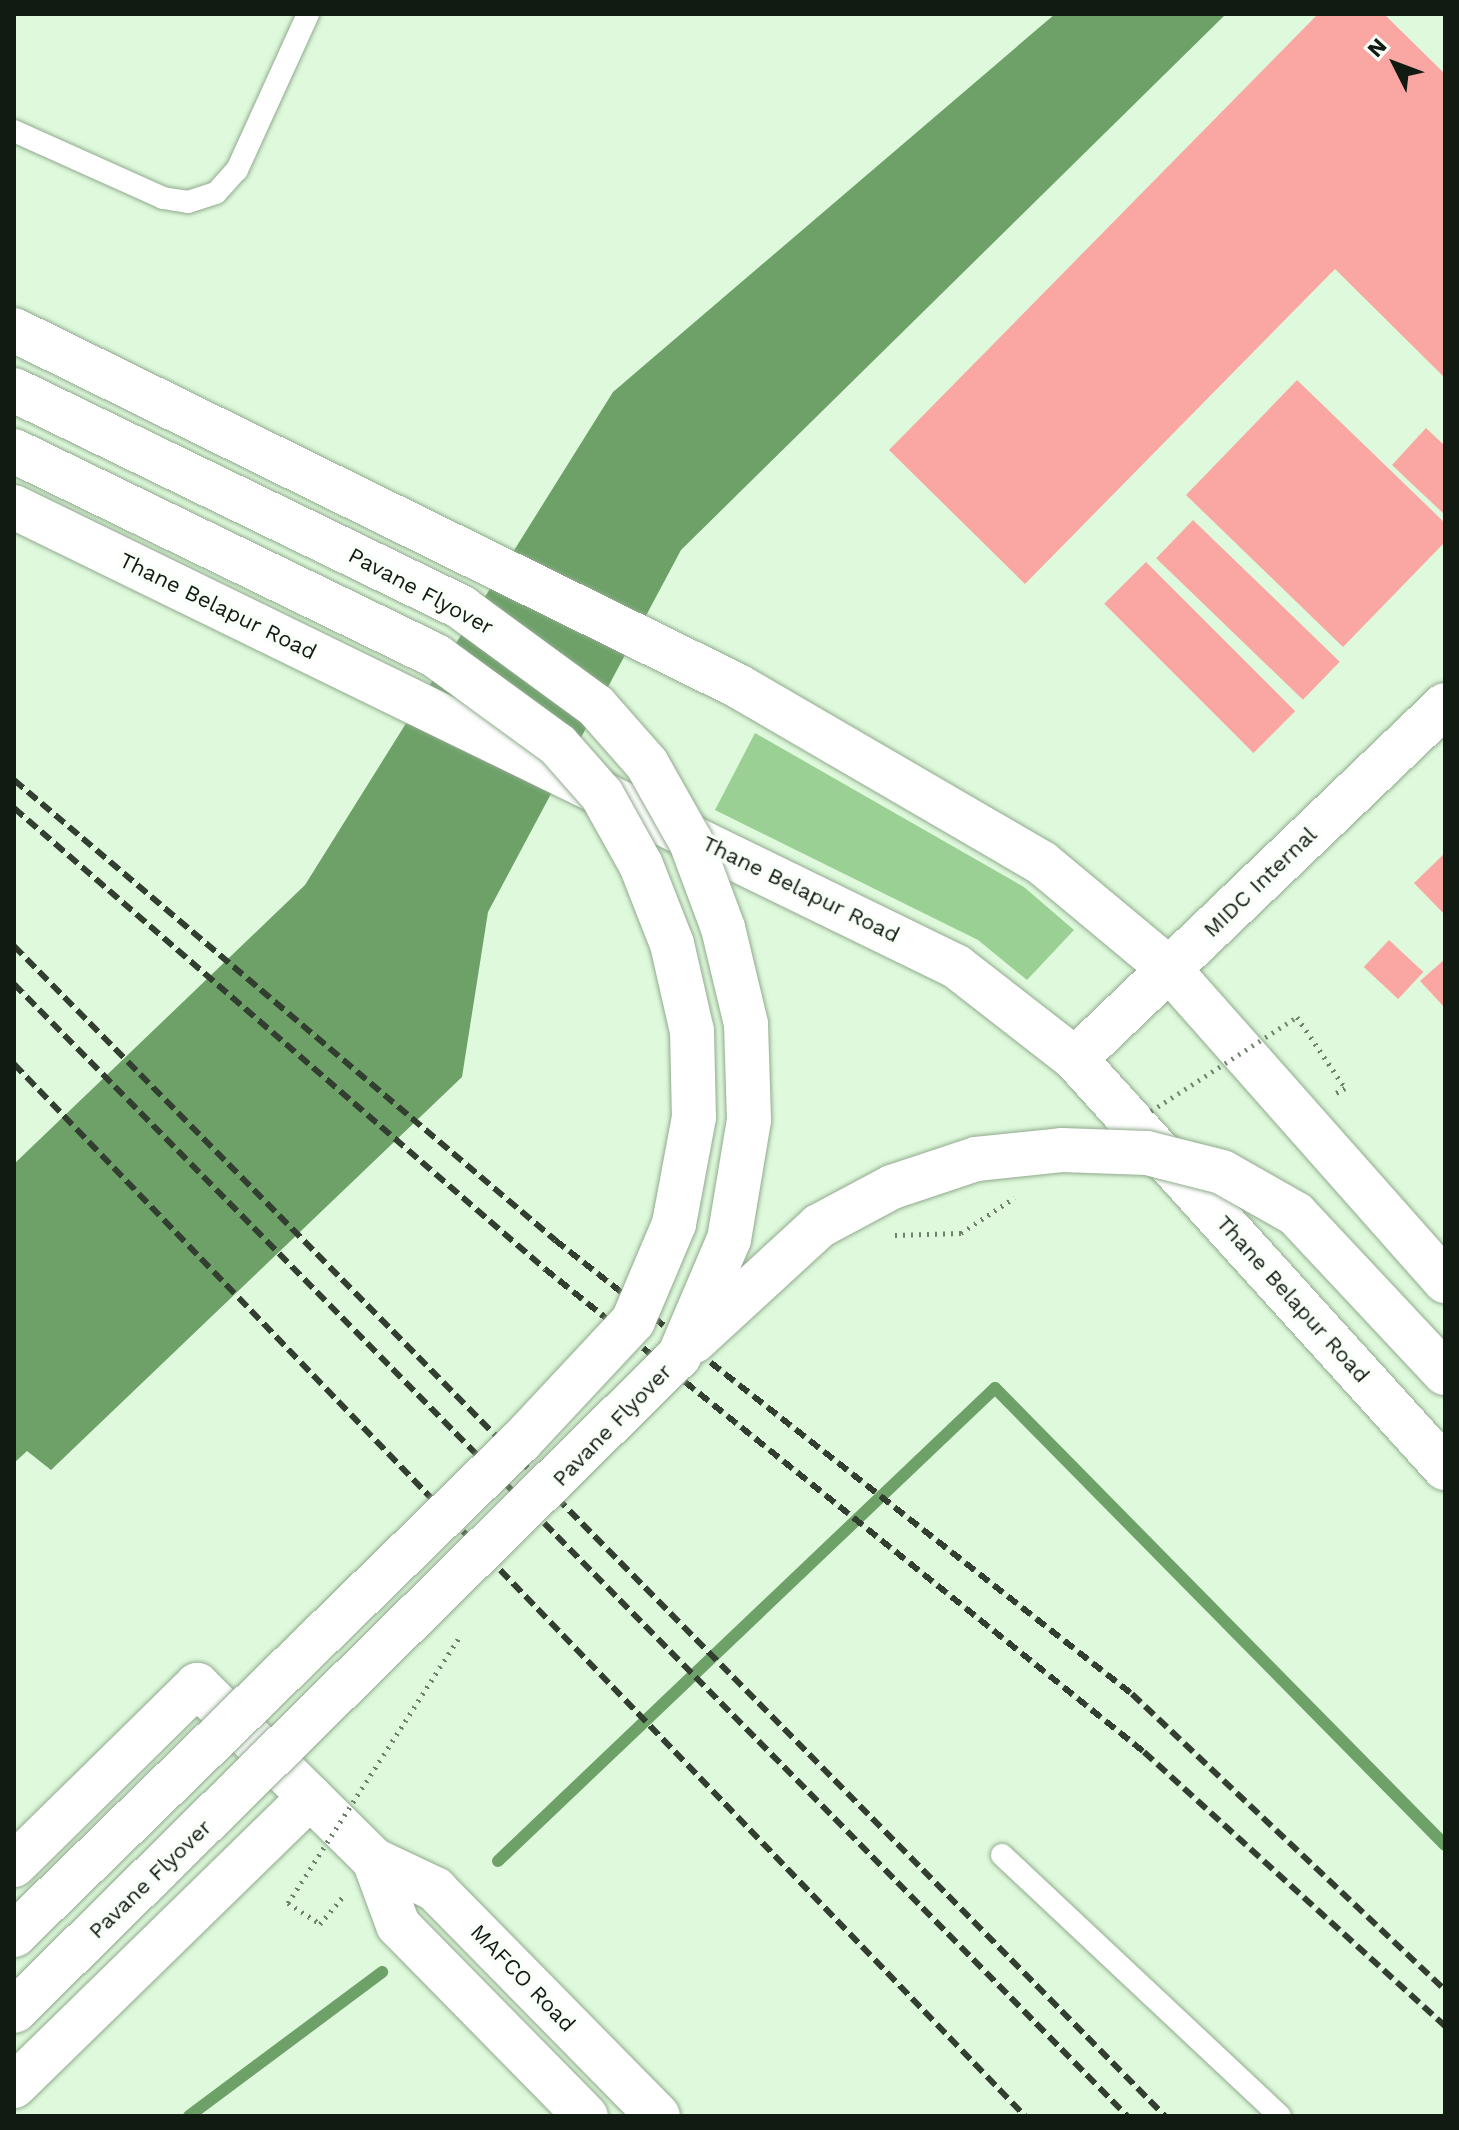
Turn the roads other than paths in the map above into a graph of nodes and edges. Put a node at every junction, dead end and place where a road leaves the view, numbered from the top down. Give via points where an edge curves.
1 (308, 14) edge
2 (14, 131) edge
3 (14, 330) edge
4 (14, 390) edge
5 (14, 451) edge
6 (14, 507) edge
7 (1445, 705) edge
8 (1169, 969) junction
9 (1075, 1059) junction
10 (1445, 1281) edge
11 (679, 1356) junction
12 (1445, 1373) edge
13 (1445, 1468) edge
14 (310, 1797) junction
15 (1002, 1855) dead end
16 (374, 1860) junction
17 (14, 1865) edge
18 (14, 1935) edge
19 (14, 2011) edge
20 (14, 2086) edge
21 (586, 2116) edge
22 (658, 2116) edge
23 (1280, 2116) edge

1 - 2 lane via 237,170 216,193 188,202 163,198
3 - 8 main road via 869,756 1042,863
4 - 11 main road, Pavane Flyover, bridge via 462,608 596,706 647,764 707,885 746,1024 749,1120 729,1239
5 - 18 main road, bridge via 436,656 558,745 602,795 641,865 672,944 692,1031 694,1117 674,1224 633,1321 521,1441
6 - 9 main road, Thane Belapur Road via 957,967
7 - 8 main road, MIDC Internal
8 - 9 main road, MIDC Internal
8 - 10 main road
9 - 13 main road, Thane Belapur Road
11 - 12 main road, bridge via 764,1272 844,1213 892,1187 976,1159 1062,1150 1147,1153 1222,1172 1263,1191 1331,1247
11 - 19 main road, Pavane Flyover, bridge
14 - 16 main road, MAFCO Road
14 - 17 main road, MAFCO Road via 197,1685
14 - 20 main road
15 - 23 lane
16 - 21 main road, MAFCO Road via 398,1925
16 - 22 main road, MAFCO Road via 435,1889

